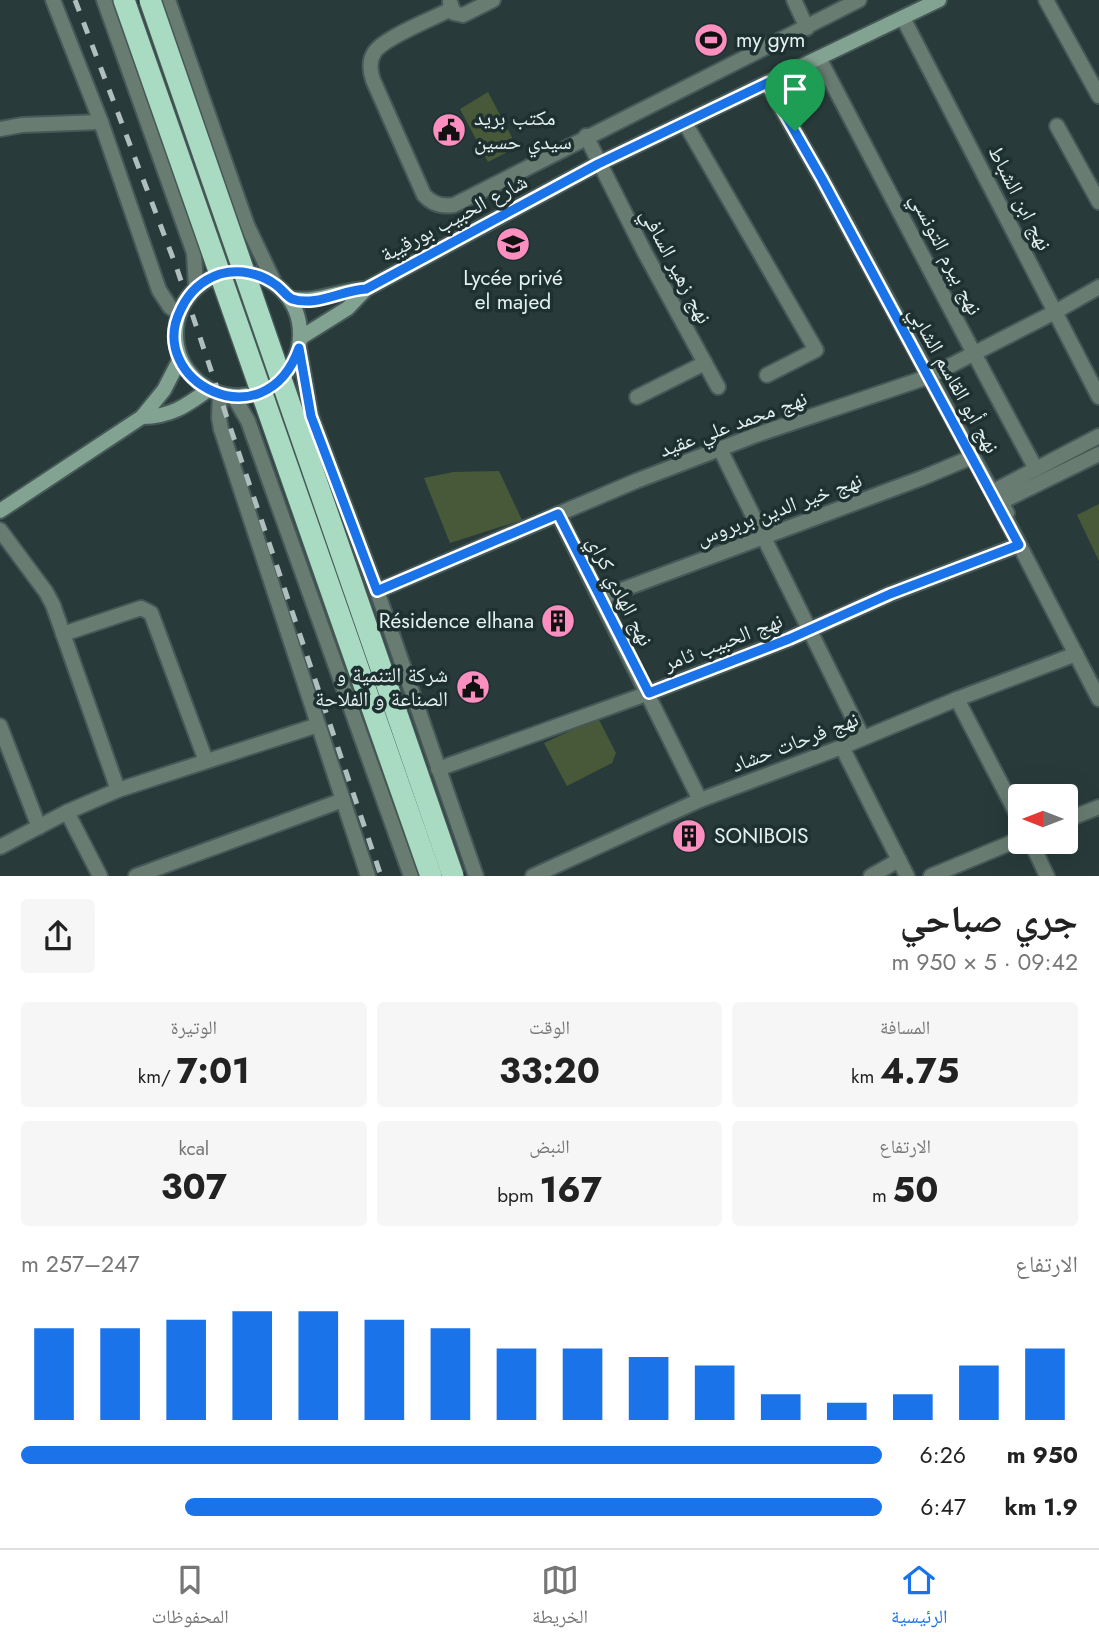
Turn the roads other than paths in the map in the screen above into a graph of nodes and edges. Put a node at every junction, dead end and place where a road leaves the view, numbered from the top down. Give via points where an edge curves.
1 (53, 0) edge
2 (104, 0) edge
3 (124, 0) edge
4 (150, 0) edge
5 (168, 0) edge
6 (493, 0) edge
7 (794, 0) edge
8 (859, 0) edge
9 (939, 0) edge
10 (1046, 0) edge
11 (451, 5) edge
12 (903, 18) junction
13 (807, 28) junction
14 (819, 58) junction
15 (767, 83) junction
16 (1099, 96) edge
17 (101, 122) junction
18 (685, 123) junction
19 (1058, 126) dead end
20 (0, 129) edge
21 (586, 136) junction
22 (598, 164) junction
23 (1099, 202) edge
24 (275, 284) junction
25 (196, 287) junction
26 (1099, 287) edge
27 (366, 289) junction
28 (289, 298) junction
29 (1055, 312) junction
30 (179, 313) junction
31 (299, 343) junction
32 (973, 354) junction
33 (180, 359) junction
34 (705, 363) junction
35 (767, 375) dead end
36 (928, 377) junction
37 (718, 387) dead end
38 (221, 394) junction
39 (637, 397) dead end
40 (1099, 397) edge
41 (142, 417) junction
42 (1099, 436) edge
43 (720, 449) junction
44 (1099, 454) edge
45 (972, 457) junction
46 (1036, 470) junction
47 (992, 492) junction
48 (0, 511) edge
49 (558, 514) junction
50 (0, 530) edge
51 (764, 537) junction
52 (1019, 545) junction
53 (377, 591) junction
54 (600, 598) junction
55 (810, 630) junction
56 (63, 634) junction
57 (1076, 654) junction
58 (1099, 687) edge
59 (649, 693) junction
60 (957, 699) junction
61 (1099, 699) edge
62 (318, 725) junction
63 (0, 726) edge
64 (863, 738) junction
65 (842, 747) junction
66 (206, 761) junction
67 (438, 769) junction
68 (118, 790) junction
69 (1008, 797) edge
70 (343, 800) junction
71 (700, 800) junction
72 (1099, 807) edge
73 (66, 812) junction
74 (1078, 815) edge
75 (39, 827) junction
76 (1008, 844) edge
77 (0, 847) edge
78 (1037, 854) edge
79 (899, 860) junction
80 (100, 876) edge
81 (136, 876) edge
82 (368, 876) edge
83 (411, 876) edge
84 (430, 876) edge
85 (453, 876) edge
86 (475, 876) edge
87 (533, 876) edge
88 (871, 876) edge
89 (907, 876) edge
90 (931, 876) edge
91 (1047, 876) edge

1 - 17 street
2 - 25 street via 194,253
3 - 84 highway, bridge
4 - 85 highway, bridge
5 - 24 street via 251,237
6 - 11 street via 463,15
7 - 13 street
8 - 13 street
9 - 12 main road, شارع الحبيب بورقيبة
10 - 16 street
11 - 21 street via 384,42 374,52 370,66 428,199 454,205
12 - 14 main road, شارع الحبيب بورقيبة
12 - 29 street, نهج ابن الشباط
13 - 21 street
14 - 15 main road, شارع الحبيب بورقيبة
14 - 32 street, نهج بيرم التونسي
15 - 18 main road, شارع الحبيب بورقيبة
15 - 36 street, نهج أبو القاسم الشابي
17 - 20 street
17 - 30 street via 159,290
18 - 22 main road, شارع الحبيب بورقيبة
18 - 35 street via 816,350
19 - 23 street
21 - 22 street, نهج زهير السافي
22 - 27 main road, شارع الحبيب بورقيبة
22 - 34 street, نهج زهير السافي
24 - 25 main road via 235,272
24 - 28 main road
25 - 30 main road
26 - 29 street, نهج محمد علي عقيد
27 - 28 main road, شارع الحبيب بورقيبة via 316,300
27 - 31 main road, شارع الحبيب بورقيبة
28 - 31 main road via 298,317
29 - 32 street, نهج محمد علي عقيد
29 - 40 street, نهج ابن الشباط
30 - 33 main road
31 - 38 main road via 290,368 275,384 256,394
31 - 53 street via 311,416
32 - 36 street, نهج محمد علي عقيد
32 - 46 street, نهج بيرم التونسي
33 - 38 main road via 196,382
33 - 41 main road via 164,390
34 - 37 street, نهج زهير السافي
34 - 39 street
36 - 43 street, نهج محمد علي عقيد
36 - 45 street, نهج أبو القاسم الشابي
38 - 41 main road via 166,415
38 - 62 street via 221,429
38 - 83 street via 248,421
41 - 48 main road
42 - 46 street
43 - 49 street, نهج محمد علي عقيد
43 - 51 street
44 - 58 street via 1001,502
45 - 47 street, نهج أبو القاسم الشابي
45 - 51 street, نهج خير الدين بربروس
46 - 47 street
47 - 52 street, نهج أبو القاسم الشابي
49 - 53 street, نهج محمد علي عقيد
49 - 54 street, نهج الهادي كراي
50 - 56 street via 47,592
51 - 54 street, نهج خير الدين بربروس
51 - 55 street
52 - 55 street, نهج الحبيب ثامر
52 - 57 street, نهج أبو القاسم الشابي
53 - 67 street
54 - 59 street, نهج الهادي كراي
55 - 59 street, نهج الحبيب ثامر
55 - 64 street
56 - 66 street via 141,608 151,613
56 - 68 street
57 - 60 street, نهج فرحات حشاد
57 - 61 street, نهج أبو القاسم الشابي
59 - 67 street, نهج الحبيب ثامر
59 - 71 street, نهج الهادي كراي
60 - 64 street, نهج فرحات حشاد
60 - 69 street
62 - 66 street
62 - 70 street
63 - 75 street
64 - 65 street, نهج فرحات حشاد
65 - 71 street, نهج فرحات حشاد
65 - 79 street
66 - 68 street
67 - 86 street
68 - 73 street
70 - 81 street
70 - 82 street
71 - 87 street, نهج فرحات حشاد
72 - 74 street
73 - 75 street
73 - 80 street
75 - 77 street
76 - 90 street
78 - 91 street
79 - 88 street
79 - 89 street

